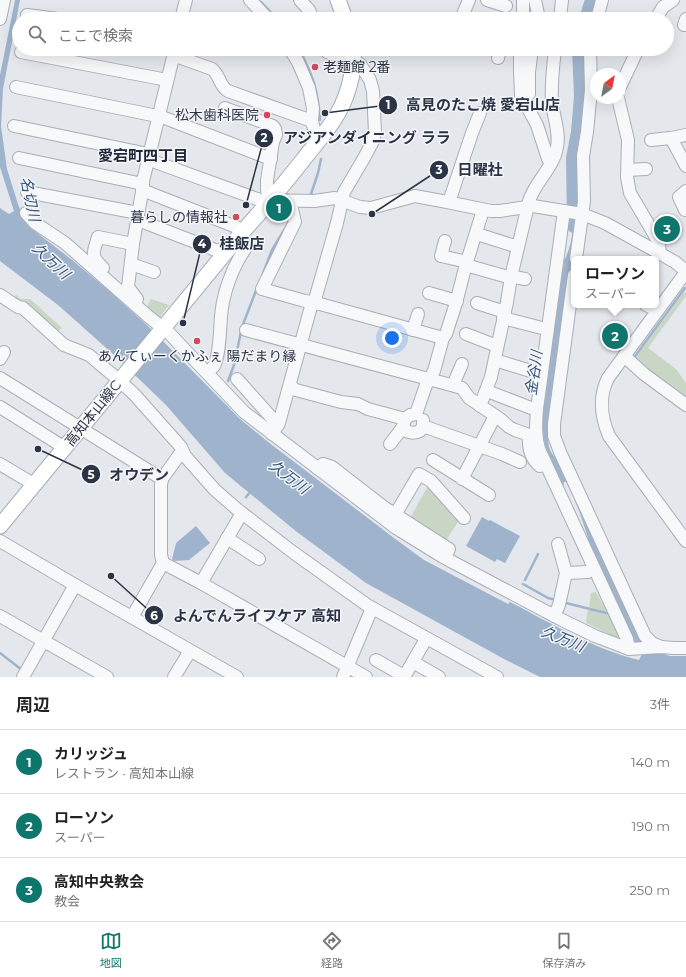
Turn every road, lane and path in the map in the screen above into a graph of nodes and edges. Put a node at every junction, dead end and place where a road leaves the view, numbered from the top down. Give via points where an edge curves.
1 (186, 0) edge
2 (250, 0) edge
3 (300, 0) edge
4 (338, 0) edge
5 (469, 0) edge
6 (487, 0) edge
7 (523, 0) edge
8 (535, 0) edge
9 (562, 0) edge
10 (602, 0) edge
11 (672, 0) edge
12 (506, 6) dead end
13 (183, 12) edge
14 (261, 12) edge
15 (310, 12) edge
16 (342, 12) edge
17 (464, 12) edge
18 (523, 12) edge
19 (538, 12) edge
20 (561, 12) edge
21 (599, 12) edge
22 (661, 12) edge
23 (42, 56) edge
24 (173, 56) edge
25 (183, 56) edge
26 (294, 56) edge
27 (354, 56) edge
28 (355, 56) edge
29 (520, 56) edge
30 (531, 56) edge
31 (555, 56) edge
32 (591, 56) edge
33 (635, 56) edge
34 (592, 68) edge
35 (626, 74) edge
36 (167, 80) junction
37 (16, 87) dead end
38 (591, 104) edge
39 (619, 104) edge
40 (225, 108) dead end
41 (480, 113) dead end
42 (159, 116) junction
43 (533, 116) junction
44 (312, 121) junction
45 (14, 126) dead end
46 (686, 135) edge
47 (670, 138) junction
48 (651, 140) dead end
49 (318, 142) junction
50 (148, 157) junction
51 (19, 158) dead end
52 (271, 159) junction
53 (551, 163) junction
54 (686, 166) edge
55 (646, 168) dead end
56 (628, 170) junction
57 (143, 187) junction
58 (686, 190) edge
59 (27, 192) dead end
60 (271, 200) junction
61 (343, 200) junction
62 (449, 202) junction
63 (528, 206) junction
64 (483, 210) junction
65 (685, 210) dead end
66 (292, 211) junction
67 (573, 212) junction
68 (26, 213) dead end
69 (138, 216) junction
70 (477, 234) junction
71 (240, 235) junction
72 (445, 241) dead end
73 (133, 244) junction
74 (518, 247) junction
75 (660, 253) junction
76 (576, 256) edge
77 (466, 263) junction
78 (131, 264) junction
79 (686, 271) edge
80 (154, 272) dead end
81 (511, 277) junction
82 (525, 280) dead end
83 (116, 287) junction
84 (429, 293) dead end
85 (0, 295) edge
86 (571, 297) edge
87 (457, 301) junction
88 (313, 303) junction
89 (477, 303) dead end
90 (659, 307) edge
91 (653, 308) edge
92 (657, 310) joint
93 (418, 314) dead end
94 (504, 315) junction
95 (148, 316) junction
96 (542, 328) dead end
97 (162, 330) junction
98 (246, 330) dead end
99 (413, 330) junction
100 (466, 334) dead end
101 (443, 338) junction
102 (301, 344) junction
103 (497, 346) junction
104 (624, 356) junction
105 (495, 360) junction
106 (462, 364) dead end
107 (208, 373) junction
108 (537, 373) dead end
109 (122, 377) junction
110 (0, 378) edge
111 (430, 378) junction
112 (454, 385) junction
113 (290, 386) junction
114 (487, 391) junction
115 (232, 399) junction
116 (686, 405) edge
117 (480, 406) junction
118 (0, 407) edge
119 (531, 408) dead end
120 (416, 414) junction
121 (495, 416) junction
122 (404, 423) junction
123 (423, 426) junction
124 (81, 428) junction
125 (275, 430) junction
126 (390, 444) dead end
127 (480, 446) junction
128 (64, 448) junction
129 (182, 451) junction
130 (433, 460) dead end
131 (520, 462) dead end
132 (542, 462) junction
133 (0, 464) edge
134 (317, 468) junction
135 (162, 479) junction
136 (462, 479) junction
137 (35, 484) junction
138 (489, 495) dead end
139 (242, 513) junction
140 (395, 515) junction
141 (464, 518) dead end
142 (0, 526) edge
143 (227, 538) junction
144 (0, 541) edge
145 (686, 541) edge
146 (558, 544) dead end
147 (445, 557) junction
148 (259, 559) dead end
149 (162, 563) junction
150 (588, 572) dead end
151 (566, 573) junction
152 (201, 583) junction
153 (75, 585) junction
154 (558, 607) junction
155 (372, 608) junction
156 (0, 616) edge
157 (132, 617) junction
158 (426, 638) junction
159 (44, 641) junction
160 (657, 647) junction
161 (686, 648) edge
162 (631, 649) junction
163 (190, 651) junction
164 (376, 660) dead end
165 (413, 662) junction
166 (346, 672) edge
167 (475, 672) edge
168 (23, 677) edge
169 (108, 677) edge
170 (174, 677) edge
171 (237, 677) edge
172 (366, 677) edge
173 (404, 677) edge
174 (439, 677) edge
175 (497, 677) edge

1 - 13 street
2 - 14 street
3 - 15 street
4 - 16 main road
5 - 17 street
6 - 12 street
7 - 18 street
8 - 19 street
9 - 20 street
10 - 21 street
11 - 22 street
23 - 36 street
24 - 36 street
25 - 44 street via 212,69 222,87 228,91
26 - 44 street via 309,88 313,108
27 - 49 main road, 高知本山線C via 343,103
28 - 61 street via 373,91 375,132 373,141 344,192
29 - 43 street via 521,95
30 - 43 street via 528,85
31 - 53 street via 552,103 558,140
32 - 34 street
33 - 35 street
36 - 42 street
37 - 42 street
38 - 67 street via 583,156 584,201
39 - 56 street via 628,140
40 - 52 street via 275,129
41 - 62 street
42 - 50 street
42 - 52 street
43 - 53 street
44 - 49 street
45 - 50 street
46 - 47 street
47 - 48 street
47 - 54 street
49 - 60 main road, 高知本山線C
50 - 57 street
50 - 60 street via 260,200
51 - 57 street
52 - 60 street via 267,180 267,191
53 - 63 street via 531,194
55 - 56 street
56 - 75 street via 630,193 657,239
57 - 69 street
57 - 71 street
58 - 65 street via 679,197
59 - 69 street
60 - 66 street
60 - 71 main road, 高知本山線C
61 - 62 street via 360,207 371,208 415,196
61 - 66 street via 335,198 309,201
61 - 88 street
62 - 64 street
63 - 64 street via 500,212
63 - 67 street
63 - 74 street
64 - 70 street
66 - 88 street via 295,222 262,289
67 - 75 street via 605,223
67 - 76 street
67 - 132 street via 535,427
68 - 83 street via 35,223 65,243
69 - 71 street via 218,251
69 - 73 street
70 - 74 street
70 - 77 street
71 - 97 main road, 高知本山線C
71 - 107 street via 245,250 236,262 224,296 217,354
72 - 77 street via 441,256
73 - 78 street
73 - 83 street via 98,237 94,259 108,272
74 - 81 street
75 - 79 street
77 - 81 street
77 - 87 street
78 - 80 street
78 - 95 street via 128,287 145,308
79 - 90 street
81 - 82 street
81 - 94 street
83 - 95 street
84 - 87 street
85 - 109 street via 23,308 64,345 89,355
86 - 160 street via 554,436 645,636
87 - 101 street
88 - 99 street
88 - 102 street
89 - 94 street
91 - 92 street
92 - 104 street
93 - 99 street
94 - 96 street
94 - 103 street
95 - 97 street
97 - 107 street via 180,342
97 - 109 main road, 高知本山線C
98 - 102 street
99 - 101 street
100 - 103 street
101 - 111 street
102 - 111 street
102 - 113 street
103 - 105 street
104 - 116 street
104 - 145 street via 603,388 602,411 606,429
105 - 108 street
105 - 114 street
106 - 112 street
107 - 115 street
109 - 124 main road, 高知本山線C
109 - 129 street
110 - 124 street
111 - 112 street
111 - 120 street
112 - 117 street via 462,388 469,398
113 - 122 street via 296,390 341,402 358,404
113 - 125 street
114 - 117 street
114 - 119 street
115 - 125 street via 244,412
115 - 125 street via 241,383
117 - 121 street
118 - 128 street
120 - 122 street via 410,415
120 - 123 street via 422,419
121 - 127 street
121 - 132 street via 515,430 527,434
122 - 123 street via 406,431 411,432 419,432
122 - 126 street
123 - 127 street
124 - 128 main road, 高知本山線C
124 - 135 street
125 - 134 street
127 - 131 street
127 - 136 street
128 - 137 main road, 高知本山線C
129 - 135 street
129 - 139 street via 215,490
130 - 136 street
132 - 162 street
133 - 137 street
134 - 140 street via 323,464 332,467
134 - 147 street via 396,528
135 - 149 street
136 - 138 street
137 - 142 main road, 高知本山線C
139 - 143 street
139 - 155 street
140 - 141 street via 417,473 432,481
140 - 147 street via 449,549
143 - 148 street
143 - 152 street
144 - 153 street
146 - 151 street
147 - 154 street
149 - 152 street
149 - 157 street
150 - 151 street
151 - 154 street
152 - 166 street
153 - 157 street
153 - 159 street
154 - 162 street via 595,636
155 - 158 street
155 - 166 street
156 - 159 street
157 - 163 street
158 - 165 street
158 - 167 street
159 - 168 street
159 - 169 street
160 - 161 street
160 - 162 street
163 - 170 street
163 - 171 street
164 - 173 street
165 - 173 street
165 - 174 street
166 - 172 street
167 - 175 street

